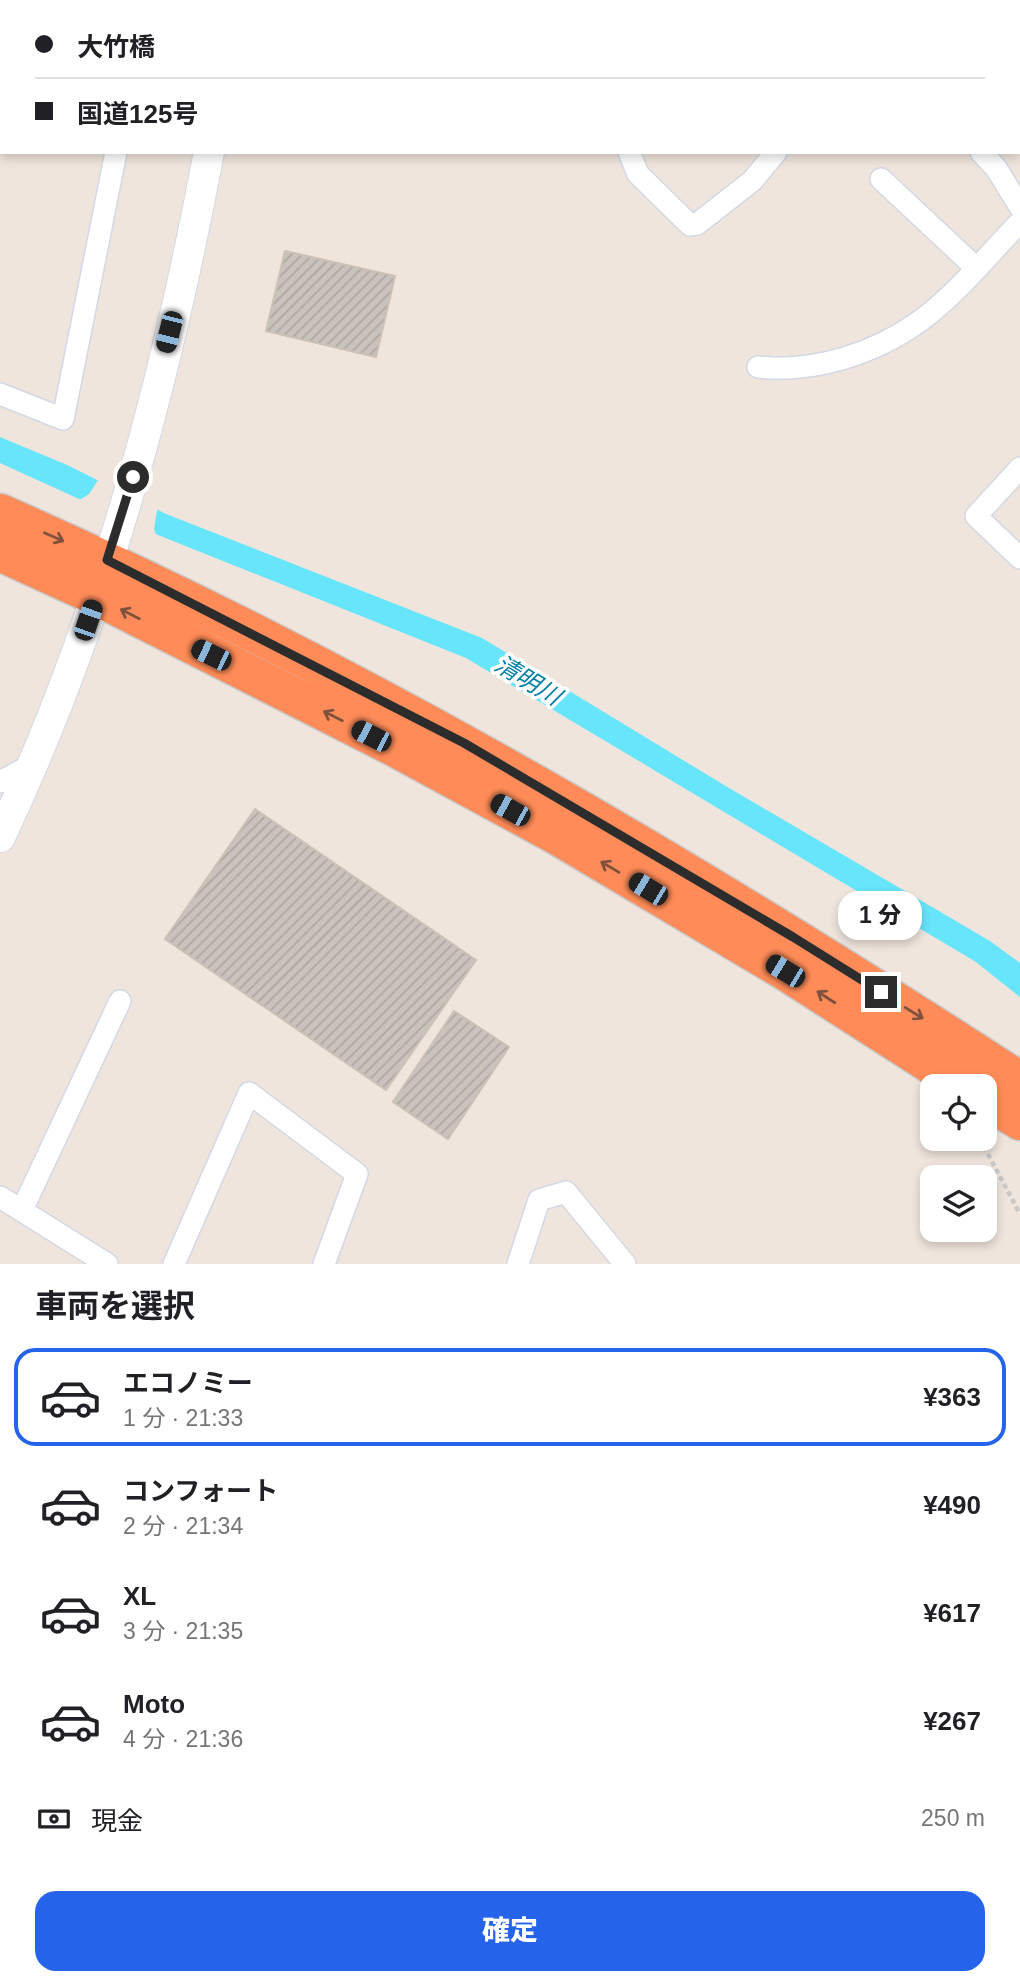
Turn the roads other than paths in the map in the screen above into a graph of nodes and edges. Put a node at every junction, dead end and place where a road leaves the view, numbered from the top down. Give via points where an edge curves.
1 (116, 154) edge
2 (209, 154) edge
3 (630, 154) edge
4 (774, 154) edge
5 (983, 154) edge
6 (881, 179) dead end
7 (1020, 207) edge
8 (1020, 222) edge
9 (976, 268) junction
10 (758, 367) dead end
11 (0, 394) edge
12 (1020, 468) edge
13 (0, 513) edge
14 (0, 552) edge
15 (109, 554) junction
16 (1020, 558) edge
17 (96, 596) junction
18 (35, 763) junction
19 (0, 782) edge
20 (0, 837) edge
21 (120, 1001) dead end
22 (946, 1074) edge
23 (1010, 1098) edge
24 (0, 1197) edge
25 (22, 1210) junction
26 (107, 1264) edge
27 (174, 1264) edge
28 (324, 1264) edge
29 (518, 1264) edge
30 (625, 1264) edge

1 - 11 street via 63,419
2 - 15 street via 193,237 131,485
3 - 4 street via 638,174 690,225 752,181
5 - 7 street
6 - 9 street
8 - 9 street
9 - 10 street via 921,320 876,346 820,365 788,370
12 - 16 street via 976,516
13 -> 15 highway
14 - 17 highway
15 - 17 street
15 -> 23 highway via 464,743 793,937
17 - 18 street
22 -> 17 highway via 785,971 556,835
18 - 19 street
18 - 20 street
21 - 25 street
24 - 25 street
25 - 26 street
27 - 28 street via 249,1093 357,1174
29 - 30 street via 539,1200 566,1192

